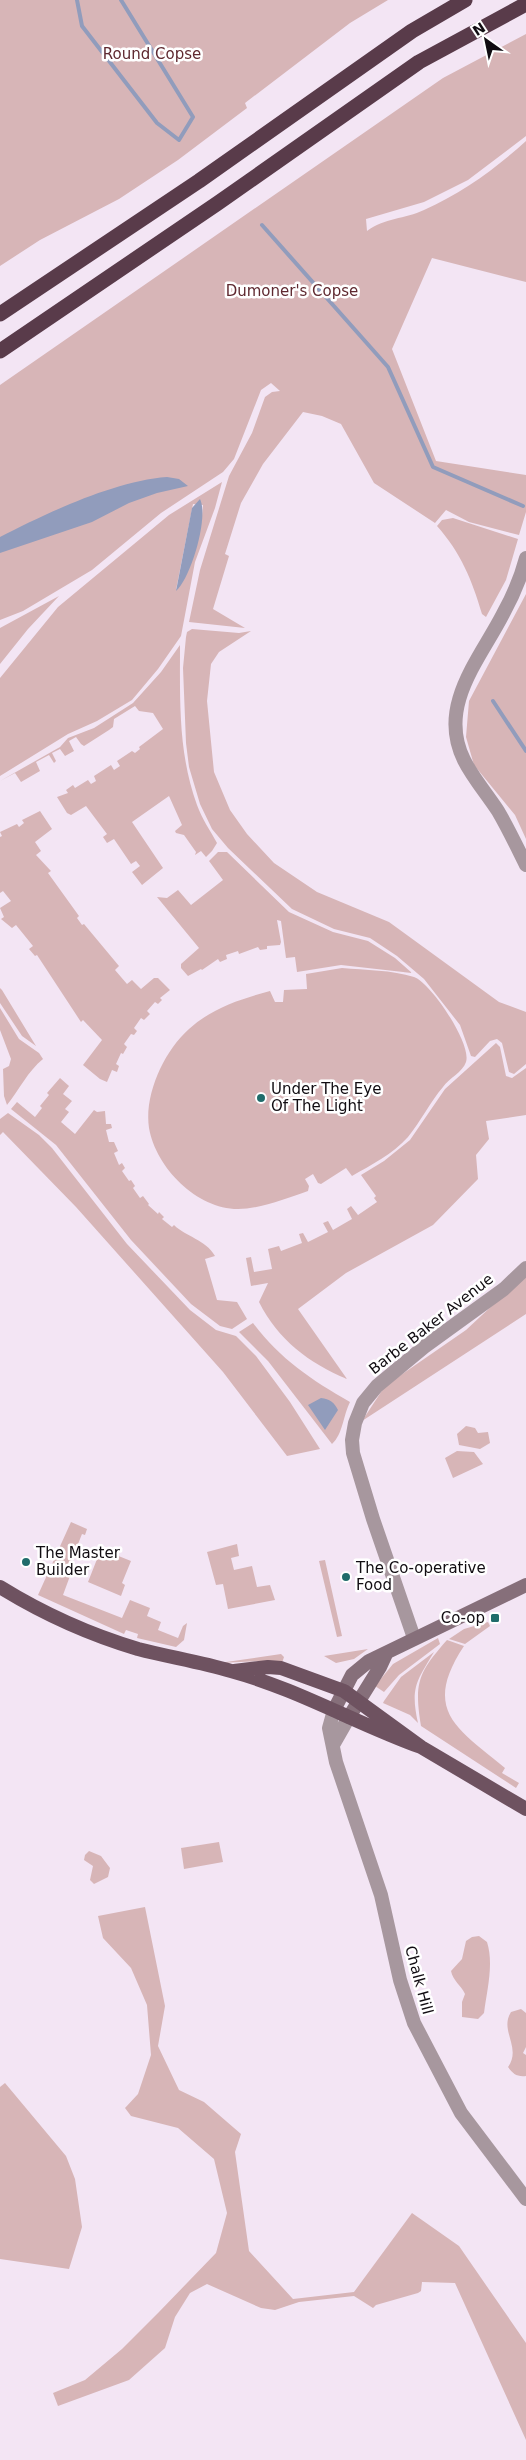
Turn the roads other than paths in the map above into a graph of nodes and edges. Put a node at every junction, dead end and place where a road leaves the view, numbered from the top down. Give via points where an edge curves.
1 (465, 0) edge
2 (526, 4) edge
3 (0, 314) edge
4 (0, 351) edge
5 (526, 558) edge
6 (526, 865) edge
7 (526, 1268) edge
8 (526, 1585) edge
9 (0, 1587) edge
10 (414, 1638) junction
11 (386, 1654) junction
12 (232, 1671) junction
13 (344, 1691) junction
14 (359, 1700) junction
15 (334, 1710) junction
16 (349, 1717) junction
17 (334, 1745) junction
18 (421, 1747) junction
19 (526, 1810) edge
20 (526, 2199) edge

1 - 3 highway via 412,31 200,181
2 - 4 highway via 419,62
5 - 6 street via 503,614 476,658 458,696 456,718 456,738 464,760 499,812
7 - 10 street, Barbe Baker Avenue via 504,1289 377,1386 363,1403 355,1423 353,1454
8 - 10 main road
9 - 12 main road via 84,1629 136,1648
10 - 11 main road
11 - 13 main road via 362,1666 352,1675
11 - 14 main road
12 - 13 main road via 281,1668
12 - 15 main road
13 - 14 main road
13 - 15 main road
14 - 16 main road
14 - 18 main road
15 - 16 main road
15 - 17 street, Chalk Hill via 329,1728
16 - 17 street
16 - 18 main road
17 - 20 street, Chalk Hill via 351,1810 386,1911 400,1980 414,2023 461,2113
18 - 19 main road

